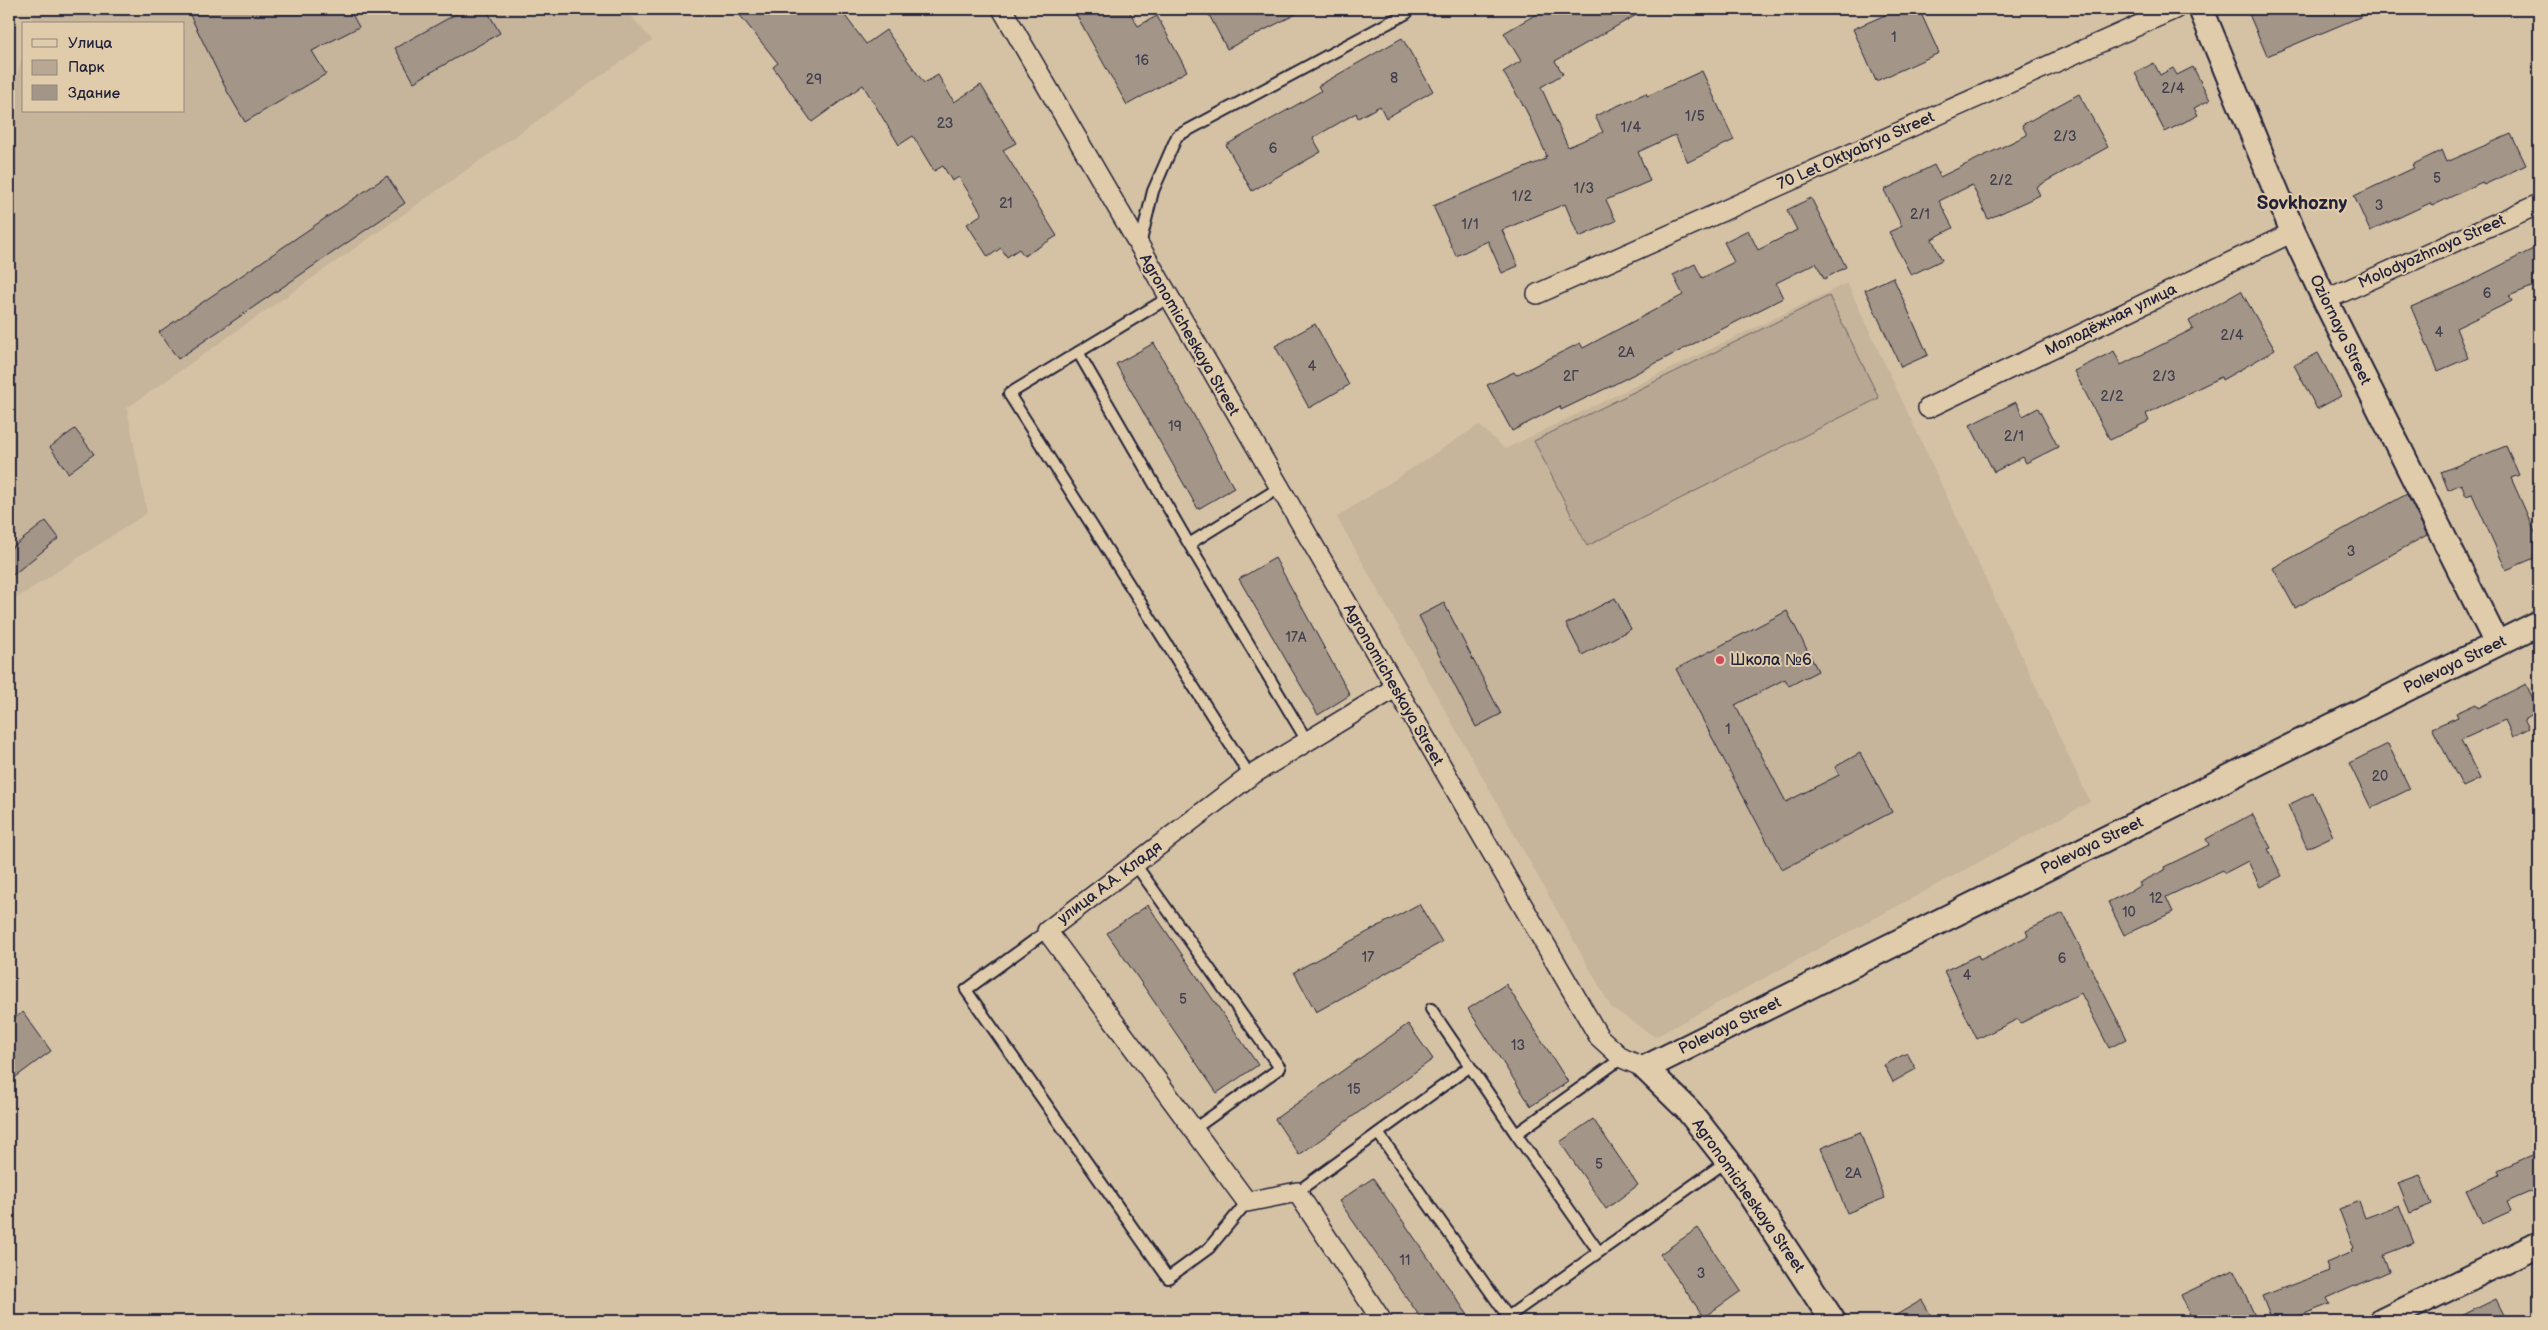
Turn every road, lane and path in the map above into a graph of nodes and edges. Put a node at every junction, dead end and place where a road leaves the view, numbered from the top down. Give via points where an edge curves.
1 (1002, 9) edge
2 (2175, 9) edge
3 (2201, 9) edge
4 (1407, 13) dead end
5 (2539, 204) edge
6 (2293, 232) junction
7 (1139, 248) junction
8 (1537, 294) dead end
9 (1168, 298) junction
10 (2324, 300) junction
11 (1078, 352) junction
12 (1928, 408) dead end
13 (1279, 488) junction
14 (1189, 544) junction
15 (2539, 623) edge
16 (2497, 644) junction
17 (1395, 688) junction
18 (1307, 741) junction
19 (1250, 776) junction
20 (1135, 864) junction
21 (1047, 931) junction
22 (1431, 1008) dead end
23 (1622, 1058) junction
24 (1469, 1067) junction
25 (1645, 1068) junction
26 (1194, 1129) junction
27 (1378, 1133) junction
28 (1516, 1134) junction
29 (1728, 1161) junction
30 (1297, 1192) junction
31 (1247, 1202) junction
32 (2539, 1244) edge
33 (1599, 1252) junction
34 (1507, 1320) edge
35 (1382, 1321) edge
36 (1834, 1321) edge
37 (2382, 1321) edge

1 - 7 street, Agronomicheskaya Street
2 - 8 street, 70 Let Oktyabrya Street
3 - 6 street, Oziornaya Street
4 - 7 lane via 1178,136 1153,191
5 - 10 street, Molodyozhnaya Street
6 - 10 street, Oziornaya Street
6 - 12 street, Молодёжная улица
7 - 9 street, Agronomicheskaya Street
9 - 11 lane
9 - 13 street, Agronomicheskaya Street
10 - 16 street, Oziornaya Street
11 - 14 lane
11 - 19 lane via 1009,394
13 - 14 lane
13 - 17 street, Agronomicheskaya Street
14 - 18 lane
15 - 16 street, Polevaya Street
16 - 25 street, Polevaya Street
17 - 18 street, улица А.А. Кладя
17 - 23 street, Agronomicheskaya Street via 1599,1038
18 - 19 street, улица А.А. Кладя
19 - 20 street, улица А.А. Кладя
20 - 21 street, улица А.А. Кладя
20 - 26 lane via 1280,1068
21 - 26 street, улица А.А. Кладя
21 - 31 lane via 966,990 1168,1278 1209,1248
22 - 24 lane
23 - 25 street, Agronomicheskaya Street
23 - 28 lane
24 - 27 lane
24 - 28 lane
25 - 29 street, Agronomicheskaya Street via 1688,1110
26 - 31 street, улица А.А. Кладя
27 - 30 lane
27 - 34 lane
28 - 33 lane
29 - 33 lane
29 - 36 street, Agronomicheskaya Street
30 - 31 street
30 - 35 street
32 - 37 street
33 - 34 lane

